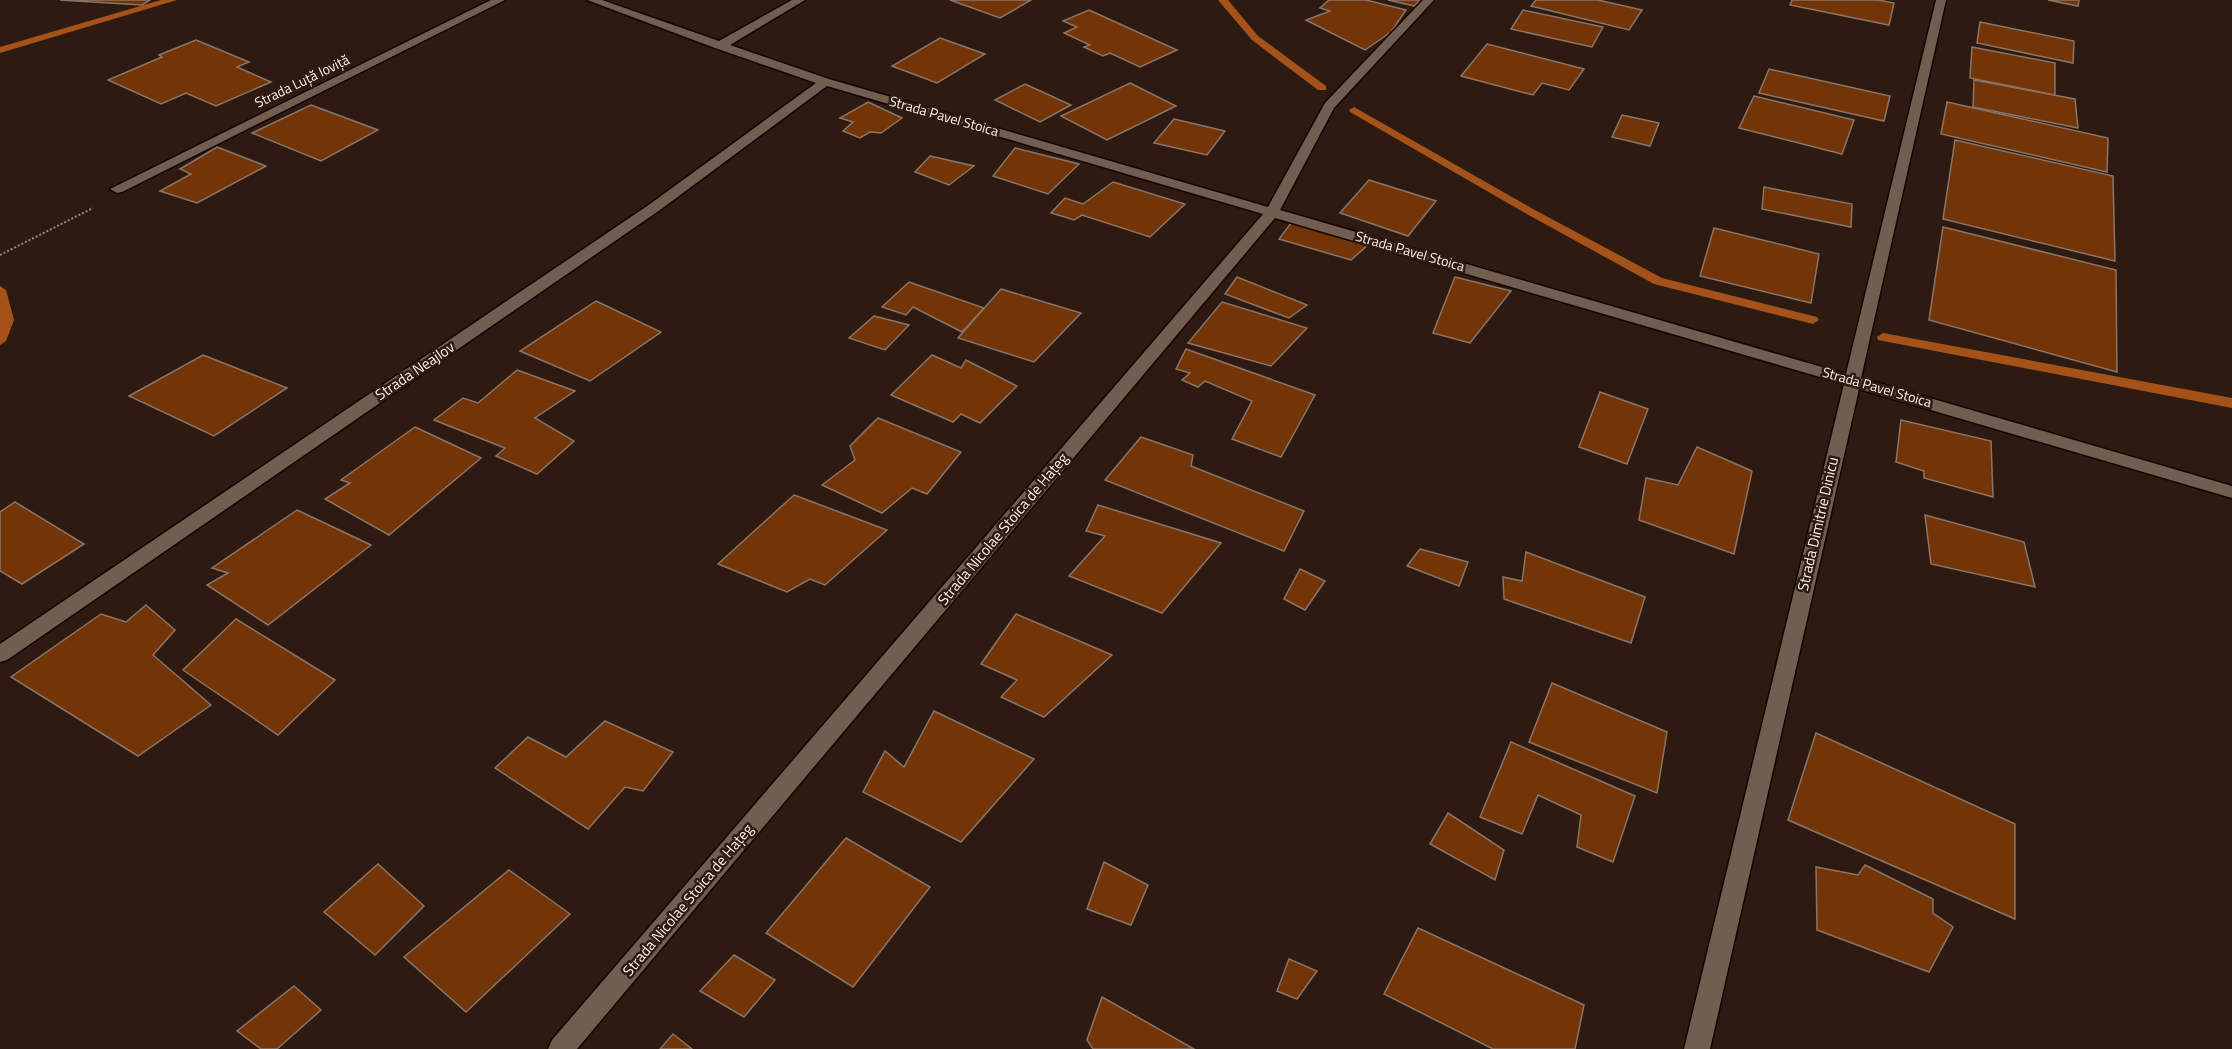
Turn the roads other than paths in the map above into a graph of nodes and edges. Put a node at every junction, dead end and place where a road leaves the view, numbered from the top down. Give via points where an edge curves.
1 (500, 0) edge
2 (592, 0) edge
3 (800, 0) edge
4 (1428, 0) edge
5 (1941, 0) edge
6 (719, 46) junction
7 (825, 82) junction
8 (117, 189) road end
9 (1273, 211) junction
10 (1851, 380) junction
11 (2232, 492) edge
12 (0, 654) edge
13 (561, 1049) edge
14 (1697, 1049) edge

1 - 8 street, Strada Luță Ioviță
2 - 6 street, Strada Pavel Stoica
3 - 6 street
4 - 9 street, Strada Nicolae Stoica de Hațeg via 1329,106
5 - 10 street, Strada Dimitrie Dinicu
6 - 7 street, Strada Pavel Stoica
7 - 9 street, Strada Pavel Stoica
7 - 12 street, Strada Neajlov via 655,207
9 - 10 street, Strada Pavel Stoica
9 - 13 street, Strada Nicolae Stoica de Hațeg
10 - 11 street, Strada Pavel Stoica
10 - 14 street, Strada Dimitrie Dinicu

